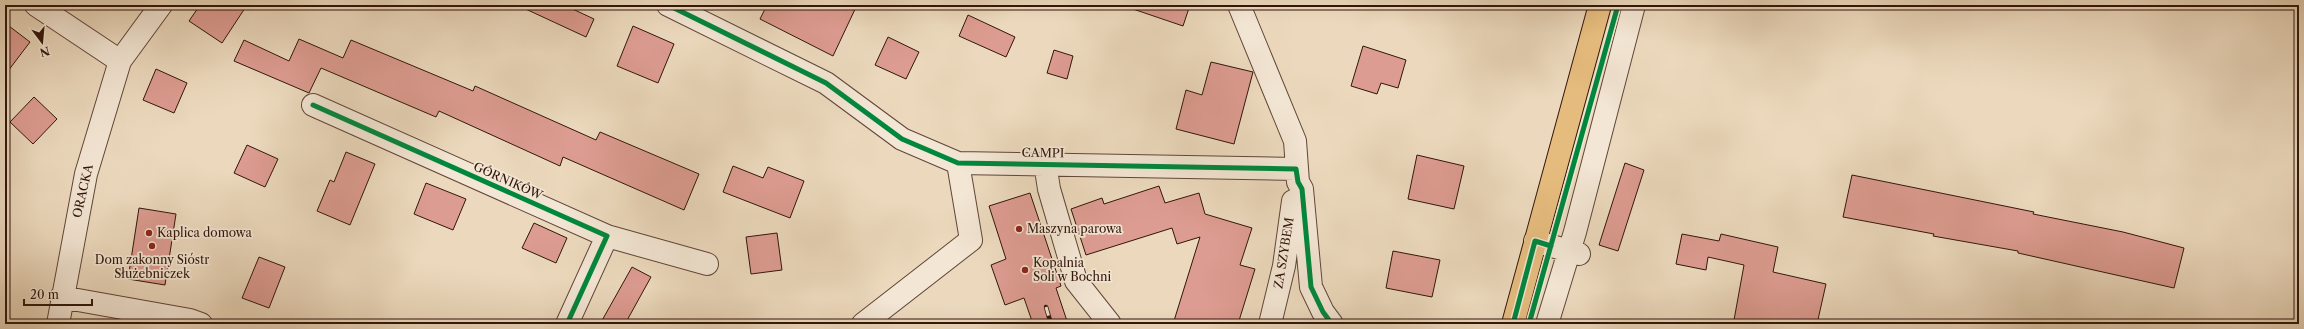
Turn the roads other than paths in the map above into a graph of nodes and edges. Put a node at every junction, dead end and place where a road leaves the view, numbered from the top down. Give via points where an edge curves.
1 (36, 5) edge
2 (161, 5) edge
3 (668, 5) edge
4 (1239, 5) edge
5 (1600, 5) edge
6 (1634, 5) edge
7 (120, 61) junction
8 (313, 105) dead end
9 (958, 163) junction
10 (1045, 163) junction
11 (1297, 175) junction
12 (607, 236) junction
13 (1535, 241) junction
14 (1574, 252) junction
15 (707, 264) dead end
16 (61, 297) junction
17 (58, 324) edge
18 (201, 324) edge
19 (567, 324) edge
20 (863, 324) edge
21 (1110, 324) edge
22 (1270, 324) edge
23 (1332, 324) edge
24 (1513, 324) edge
25 (1547, 324) edge

1 - 7 street
2 - 7 street, ORACKA
3 - 9 street, CAMPI via 826,83 902,140
4 - 11 street via 1295,141
5 - 13 main road
6 - 14 street
7 - 16 street, ORACKA via 86,174
8 - 12 street, GÓRNIKÓW
9 - 10 street, CAMPI
9 - 20 street via 971,240
10 - 11 street, CAMPI
10 - 21 street via 1049,189 1076,280
11 - 22 street, ZA SZYBEM via 1284,266
11 - 23 street via 1302,189 1310,287
12 - 15 street, GÓRNIKÓW
12 - 19 street
13 - 14 street
13 - 24 main road
14 - 25 street
16 - 17 street, ORACKA
16 - 18 street

